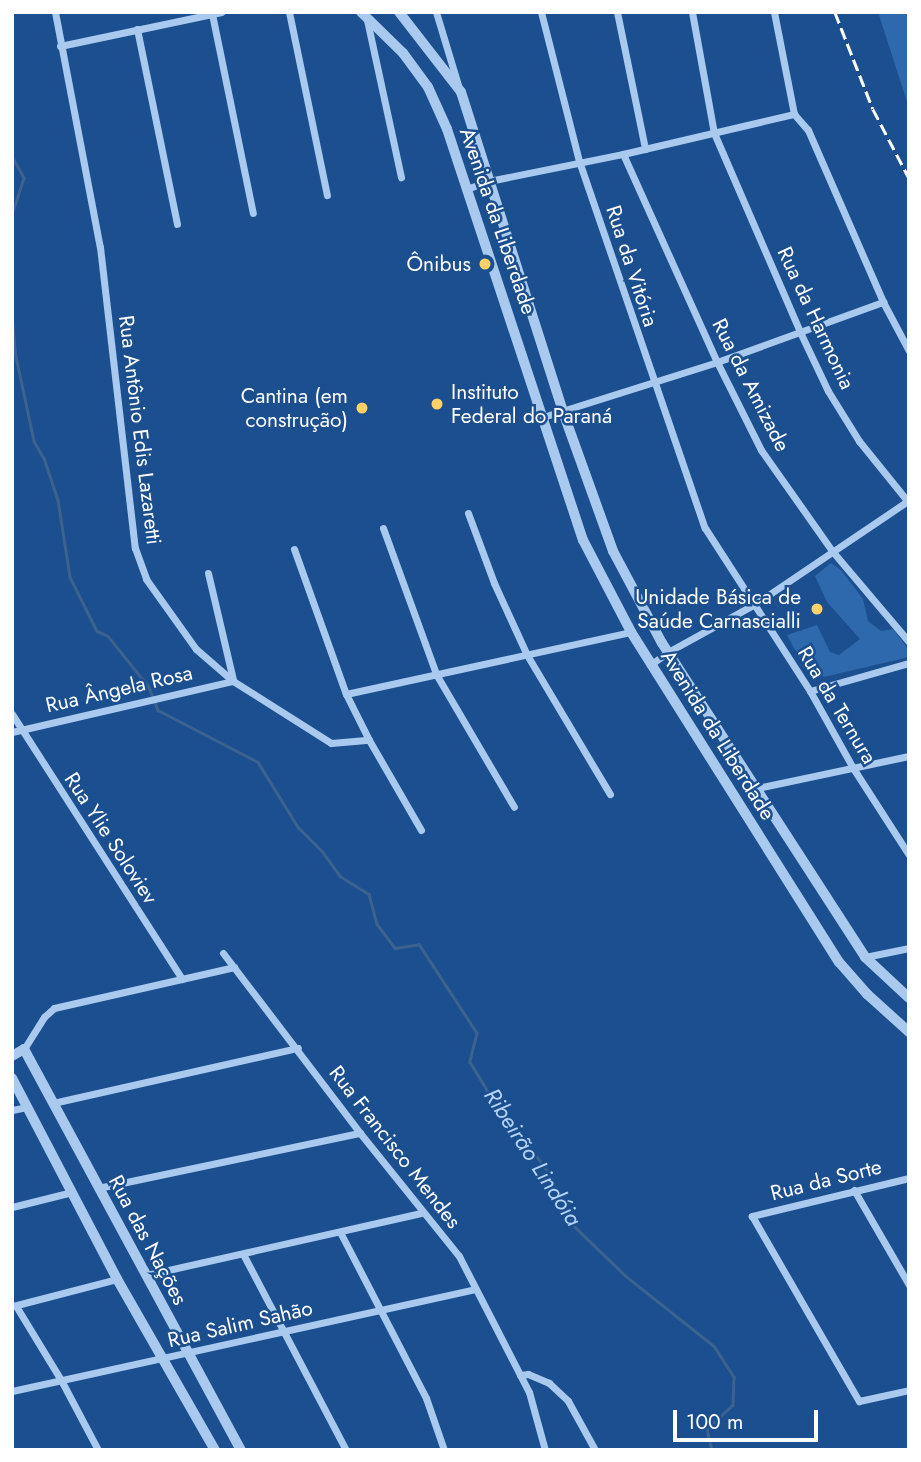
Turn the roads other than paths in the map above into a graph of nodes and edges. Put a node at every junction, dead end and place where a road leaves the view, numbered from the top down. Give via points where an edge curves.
1 (55, 12) edge
2 (181, 12) edge
3 (289, 12) edge
4 (399, 12) edge
5 (436, 12) edge
6 (541, 12) edge
7 (617, 12) edge
8 (692, 12) edge
9 (774, 12) edge
10 (216, 13) edge
11 (364, 15) edge
12 (191, 17) junction
13 (137, 29) junction
14 (60, 46) junction
15 (461, 92) junction
16 (794, 114) junction
17 (714, 133) junction
18 (645, 149) junction
19 (623, 154) junction
20 (579, 161) junction
21 (401, 177) dead end
22 (489, 181) junction
23 (469, 188) junction
24 (327, 195) dead end
25 (253, 213) dead end
26 (177, 224) dead end
27 (883, 302) junction
28 (800, 332) junction
29 (909, 351) edge
30 (717, 362) junction
31 (653, 381) junction
32 (563, 412) junction
33 (543, 417) junction
34 (908, 502) edge
35 (468, 513) dead end
36 (383, 528) dead end
37 (294, 549) dead end
38 (833, 552) junction
39 (208, 573) dead end
40 (755, 604) junction
41 (631, 632) junction
42 (909, 642) edge
43 (667, 652) junction
44 (527, 654) junction
45 (909, 663) edge
46 (650, 665) junction
47 (436, 674) junction
48 (233, 681) junction
49 (810, 691) junction
50 (346, 694) junction
51 (12, 714) edge
52 (16, 731) edge
53 (369, 740) junction
54 (909, 757) edge
55 (853, 768) junction
56 (757, 788) junction
57 (610, 793) dead end
58 (514, 807) dead end
59 (421, 830) dead end
60 (908, 851) edge
61 (909, 948) edge
62 (223, 953) dead end
63 (865, 957) junction
64 (234, 967) junction
65 (182, 979) junction
66 (909, 998) edge
67 (909, 1032) edge
68 (298, 1048) junction
69 (23, 1049) junction
70 (12, 1056) edge
71 (12, 1078) edge
72 (39, 1079) junction
73 (18, 1089) junction
74 (52, 1103) junction
75 (27, 1107) junction
76 (12, 1110) edge
77 (360, 1133) junction
78 (909, 1178) edge
79 (98, 1188) junction
80 (854, 1191) junction
81 (72, 1192) junction
82 (12, 1207) edge
83 (422, 1213) junction
84 (340, 1232) junction
85 (243, 1254) junction
86 (145, 1275) junction
87 (117, 1279) junction
88 (909, 1284) edge
89 (474, 1289) junction
90 (14, 1306) edge
91 (380, 1311) junction
92 (283, 1332) junction
93 (188, 1354) junction
94 (161, 1360) junction
95 (520, 1375) junction
96 (61, 1380) junction
97 (909, 1390) edge
98 (12, 1391) edge
99 (98, 1450) edge
100 (215, 1450) edge
101 (240, 1450) edge
102 (346, 1450) edge
103 (444, 1450) edge
104 (545, 1450) edge
105 (595, 1450) edge

1 - 14 street, Rua Antônio Edis Lazaretti
2 - 12 street
3 - 24 street
4 - 15 street, Avenida da Liberdade
5 - 15 street
6 - 20 street, Rua da Vitória
7 - 18 street
8 - 17 street, Rua da Harmonia
9 - 16 street
10 - 12 street
10 - 25 street
11 - 21 street
11 - 23 street, Avenida da Liberdade via 403,53 428,88
12 - 13 street
13 - 14 street
13 - 26 street
14 - 48 street, Rua Antônio Edis Lazaretti via 100,247 135,548 146,579 196,649
15 - 22 street, Avenida da Liberdade
16 - 17 street
16 - 27 street via 808,130
17 - 18 street
17 - 28 street, Rua da Harmonia
18 - 19 street
19 - 20 street
19 - 30 street, Rua da Amizade
20 - 22 street
20 - 31 street, Rua da Vitória
22 - 23 street
22 - 32 street, Avenida da Liberdade
23 - 33 street, Avenida da Liberdade
27 - 28 street
27 - 29 street
28 - 30 street
28 - 34 street, Rua da Harmonia via 859,441
30 - 31 street
30 - 38 street, Rua da Amizade via 761,450
31 - 32 street
31 - 40 street, Rua da Ternura via 705,528
32 - 33 street
32 - 43 street, Avenida da Liberdade via 613,551
33 - 41 street, Avenida da Liberdade via 583,540
34 - 38 street
35 - 44 street
36 - 47 street
37 - 50 street
38 - 40 street
38 - 42 street, Rua da Amizade
39 - 48 street
40 - 43 street
40 - 49 street, Rua da Ternura
41 - 44 street
41 - 46 street, Avenida da Liberdade
43 - 46 street
43 - 56 street, Avenida da Liberdade
44 - 47 street
44 - 57 street
45 - 49 street
46 - 67 street, Avenida da Liberdade via 839,962
47 - 50 street
47 - 58 street
48 - 52 street, Rua Ângela Rosa
48 - 53 street, Rua Antônio Edis Lazaretti via 331,743
49 - 55 street, Rua da Ternura
50 - 53 street
51 - 52 street, Rua Ylie Soloviev
52 - 65 street, Rua Ylie Soloviev
53 - 59 street
54 - 55 street
55 - 56 street
55 - 60 street, Rua da Ternura
56 - 63 street, Avenida da Liberdade
61 - 63 street
62 - 64 street, Rua Francisco Mendes
63 - 66 street, Avenida da Liberdade
64 - 65 street
64 - 68 street, Rua Francisco Mendes
65 - 69 street via 54,1008
68 - 74 street
68 - 77 street, Rua Francisco Mendes
69 - 70 street
69 - 72 street, Rua das Nações
71 - 73 street
72 - 73 street
72 - 74 street, Rua das Nações
73 - 75 street
74 - 79 street, Rua das Nações
75 - 76 street
75 - 81 street
77 - 79 street
77 - 83 street, Rua Francisco Mendes
78 - 80 street, Rua da Sorte
79 - 86 street, Rua das Nações
80 - 88 street
80 - 97 street, Rua da Sorte via 752,1216 859,1401
81 - 82 street
81 - 87 street
83 - 84 street
83 - 89 street, Rua Francisco Mendes via 459,1256
84 - 85 street
84 - 91 street
85 - 86 street
85 - 92 street
86 - 93 street, Rua das Nações
87 - 90 street
87 - 94 street
89 - 91 street, Rua Salim Sahão
89 - 95 street, Rua Francisco Mendes
90 - 96 street
91 - 92 street, Rua Salim Sahão
91 - 103 street via 426,1398
92 - 93 street, Rua Salim Sahão
92 - 102 street
93 - 94 street, Rua Salim Sahão
93 - 101 street, Rua das Nações
94 - 96 street, Rua Salim Sahão
94 - 100 street
95 - 104 street, Rua Francisco Mendes
95 - 105 street via 549,1383 568,1401
96 - 98 street, Rua Salim Sahão
96 - 99 street

